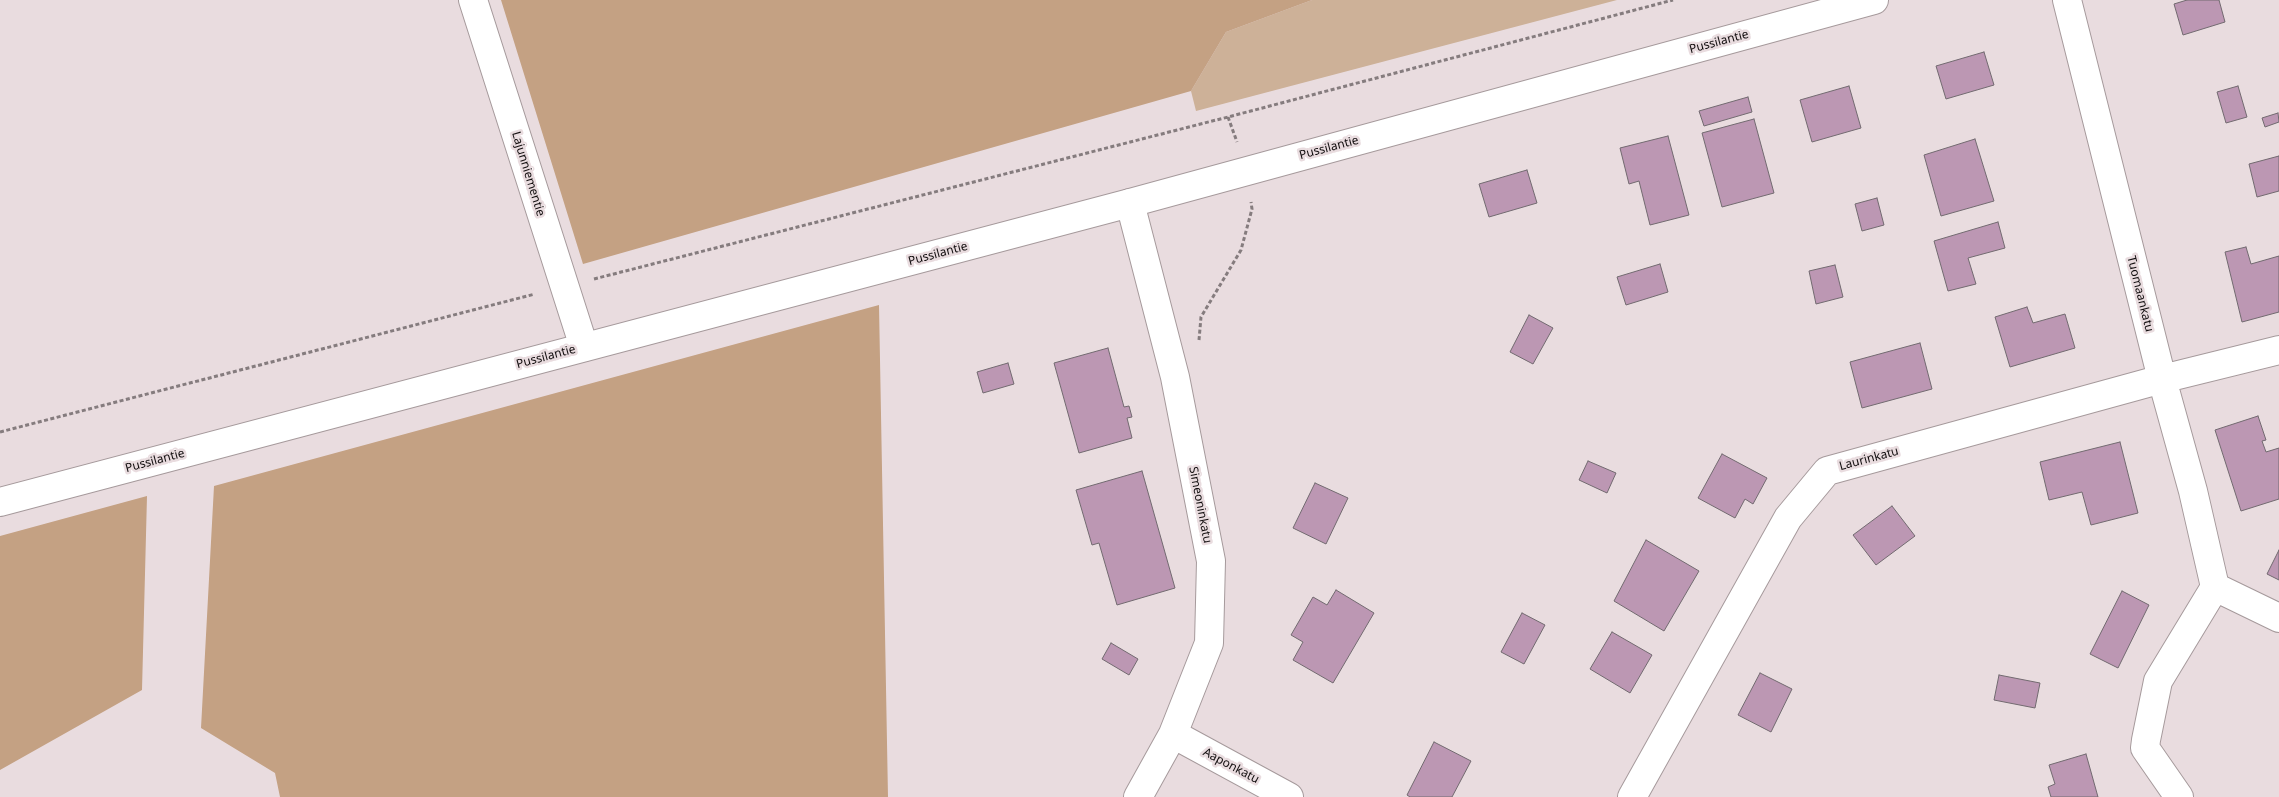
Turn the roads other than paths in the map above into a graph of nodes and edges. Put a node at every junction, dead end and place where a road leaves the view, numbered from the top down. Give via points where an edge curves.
1 (473, 0) edge
2 (1874, 0) edge
3 (2067, 0) edge
4 (1130, 203) junction
5 (584, 347) junction
6 (2279, 350) edge
7 (2162, 379) junction
8 (0, 502) edge
9 (2215, 587) junction
10 (2279, 618) edge
11 (1173, 734) junction
12 (1138, 797) edge
13 (1289, 797) edge
14 (1632, 797) edge
15 (2179, 797) edge

1 - 5 street, Lajunniementie
2 - 4 street, Pussilantie
3 - 7 street, Tuomaankatu
4 - 5 street, Pussilantie
4 - 11 street, Simeoninkatu via 1175,377 1211,561 1209,643
5 - 8 street, Pussilantie
6 - 7 street, Laurinkatu
7 - 9 street, Tuomaankatu
7 - 14 street, Laurinkatu via 1827,471 1788,518
9 - 10 street
9 - 15 street via 2158,681 2146,740 2145,748
11 - 12 street, Simeoninkatu
11 - 13 street, Aaponkatu

